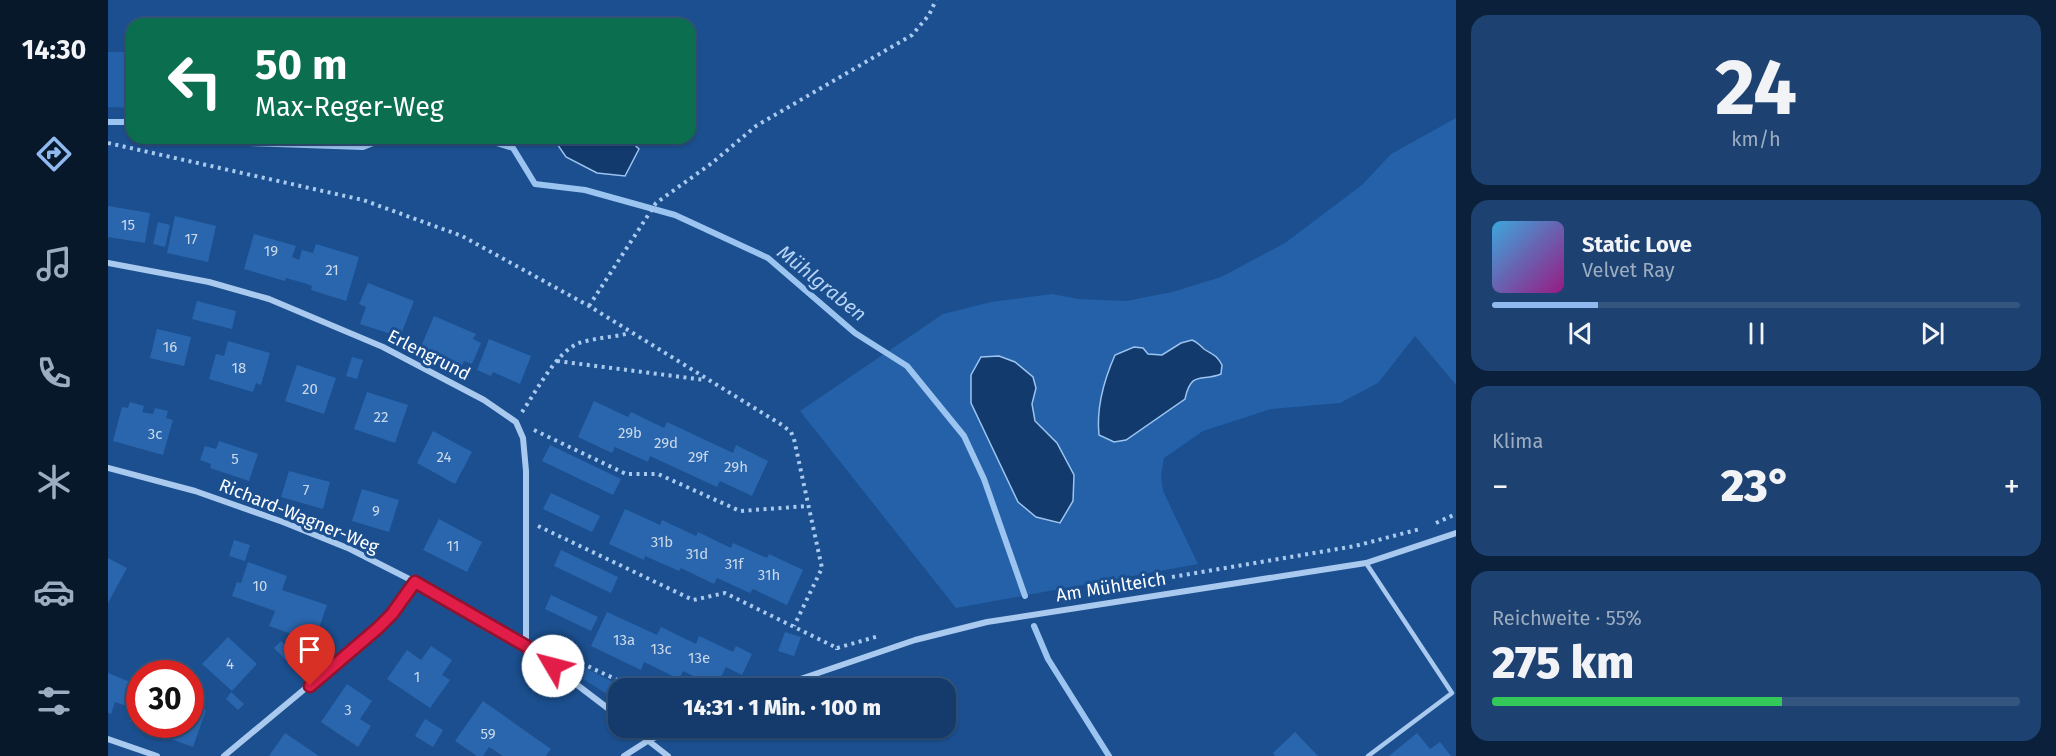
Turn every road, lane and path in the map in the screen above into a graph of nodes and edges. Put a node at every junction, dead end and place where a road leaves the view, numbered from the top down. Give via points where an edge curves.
1 (936, 0) edge
2 (108, 143) edge
3 (108, 263) edge
4 (589, 306) junction
5 (631, 333) junction
6 (557, 361) junction
7 (709, 381) junction
8 (516, 422) junction
9 (108, 468) edge
10 (808, 506) junction
11 (526, 520) junction
12 (1456, 533) edge
13 (1366, 563) junction
14 (415, 582) junction
15 (794, 626) junction
16 (526, 646) junction
17 (842, 664) junction
18 (566, 676) junction
19 (613, 678) edge
20 (802, 678) edge
21 (608, 708) edge
22 (646, 738) edge
23 (654, 738) edge
24 (108, 739) edge
25 (649, 740) junction
26 (157, 756) edge
27 (224, 756) edge
28 (624, 756) edge
29 (668, 756) edge
30 (1368, 756) edge

1 - 4 path via 912,35 756,126 656,203
2 - 4 path via 363,200 462,236
3 - 8 street, Erlengrund via 209,282 269,299 383,347 484,400
4 - 5 path
5 - 6 path via 578,344
5 - 7 path
6 - 7 path
6 - 8 path
7 - 10 path via 791,432
8 - 10 path via 626,474 658,474 740,512
8 - 11 street via 523,438
9 - 14 street, Richard-Wagner-Weg via 195,491 283,522 350,549
10 - 15 path via 822,568
11 - 15 path via 693,600 726,593
11 - 16 street
12 - 13 street, Am Mühlteich
13 - 17 street, Am Mühlteich via 987,622 915,639
13 - 30 lane via 1452,693
14 - 16 street, Richard-Wagner-Weg
14 - 27 street via 378,628
15 - 17 path via 837,648
16 - 18 street, Richard-Wagner-Weg
17 - 20 street, Am Mühlteich
18 - 19 path via 583,664
18 - 21 street, Richard-Wagner-Weg
22 - 25 street
23 - 25 street
24 - 26 street
25 - 28 street
25 - 29 street

